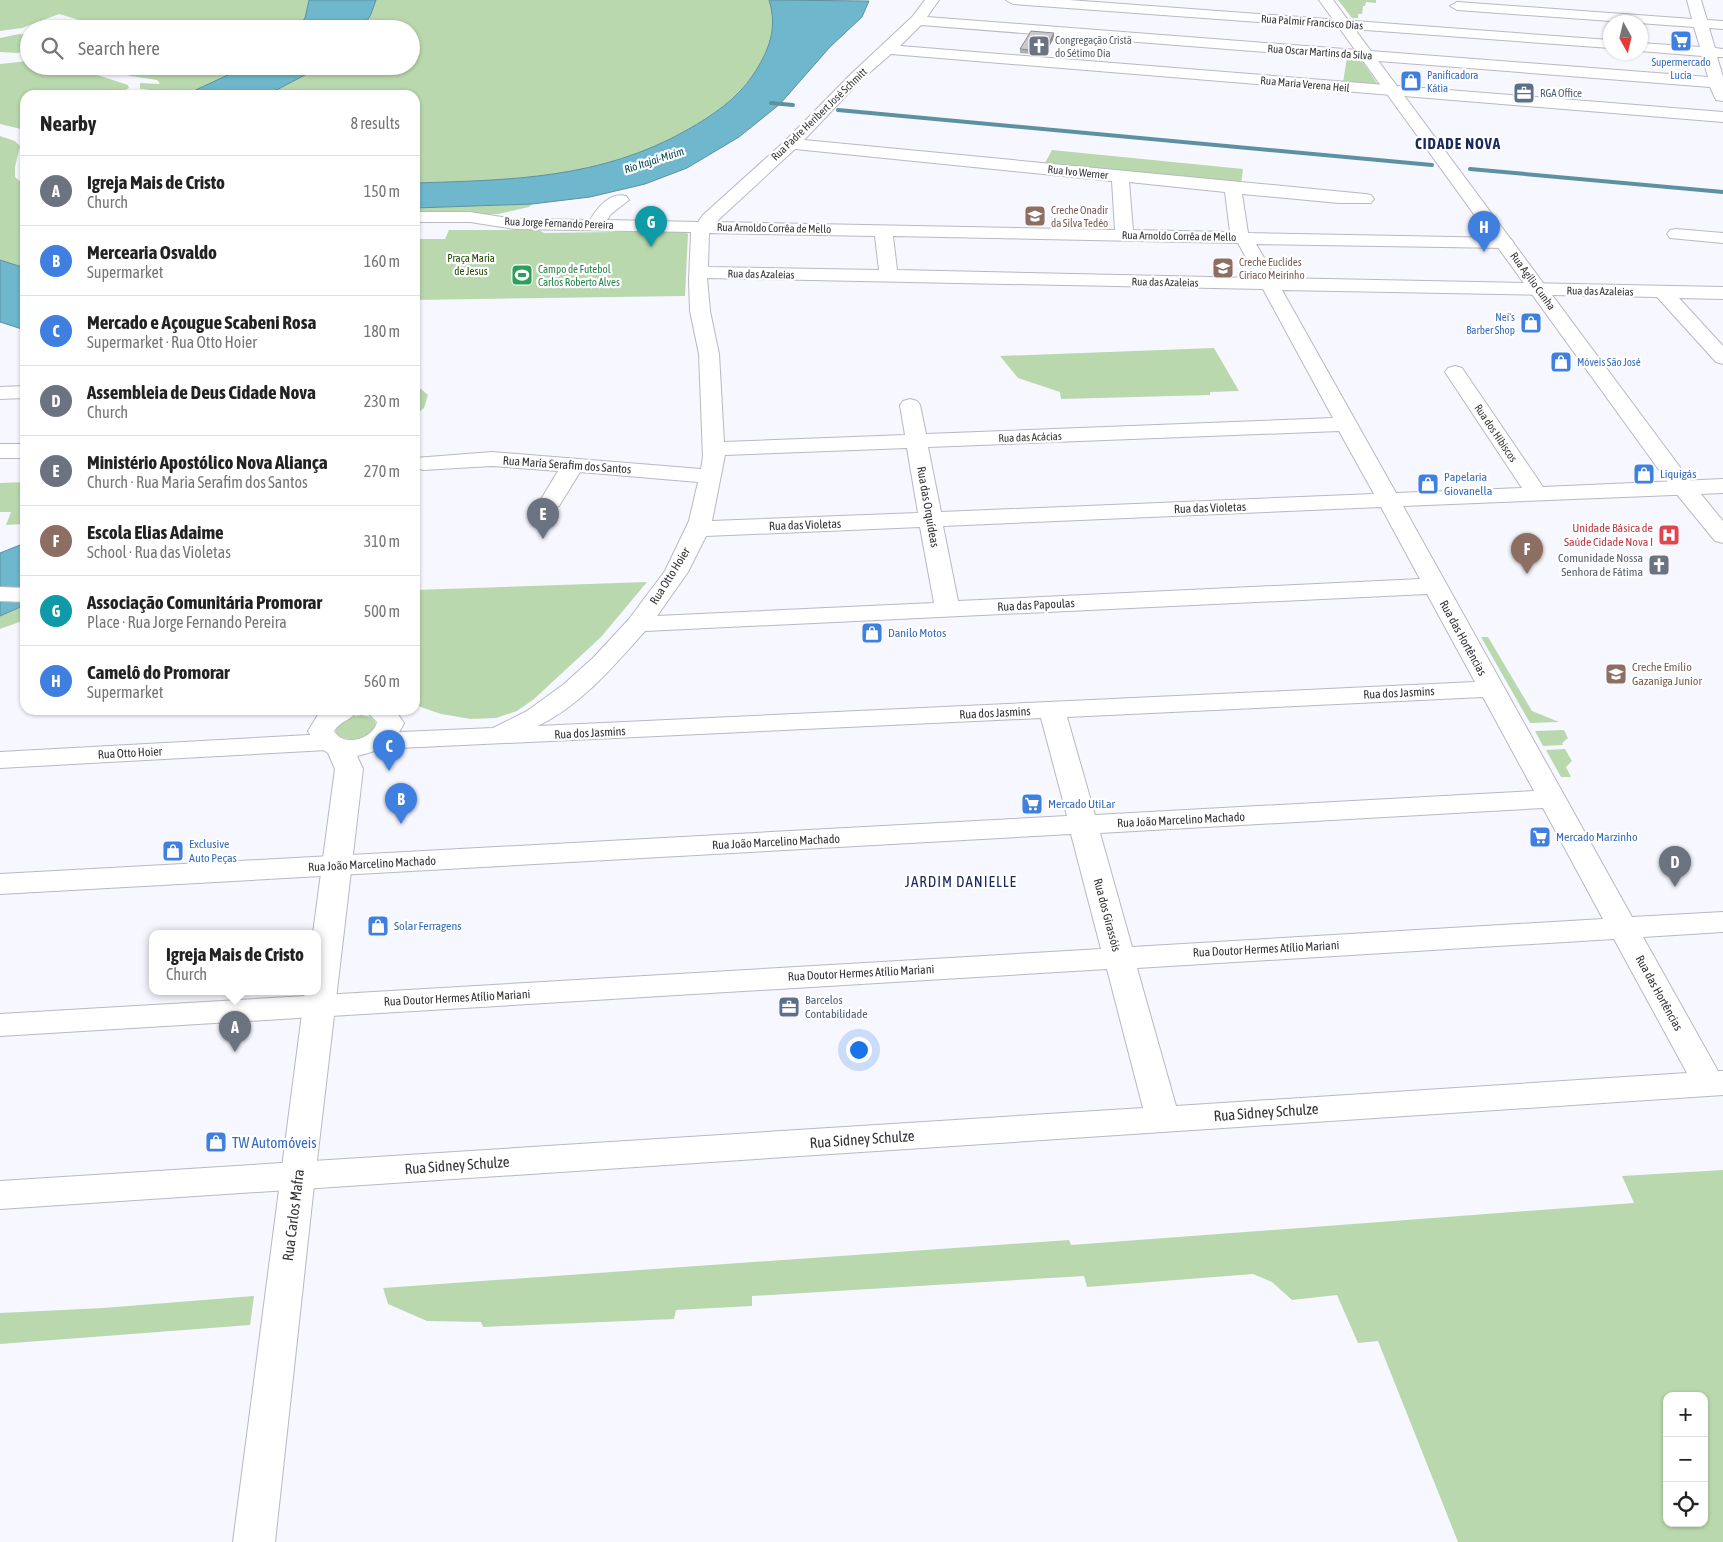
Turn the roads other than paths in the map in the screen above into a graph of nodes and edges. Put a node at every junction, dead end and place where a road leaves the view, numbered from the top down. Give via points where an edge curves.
1 (932, 0) edge
2 (1013, 0) edge
3 (1326, 0) edge
4 (1694, 0) edge
5 (1457, 3) edge
6 (1168, 6) edge
7 (917, 20) junction
8 (1700, 23) junction
9 (1344, 24) junction
10 (1723, 25) edge
11 (1456, 33) junction
12 (1603, 44) edge
13 (1648, 48) edge
14 (888, 49) junction
15 (1716, 52) edge
16 (1149, 55) junction
17 (1367, 55) junction
18 (1242, 62) junction
19 (1339, 70) junction
20 (1456, 78) junction
21 (1720, 82) edge
22 (1393, 91) junction
23 (1723, 103) edge
24 (1723, 117) edge
25 (790, 144) junction
26 (1120, 176) junction
27 (1233, 188) junction
28 (1365, 199) dead end
29 (620, 200) dead end
30 (420, 217) edge
31 (595, 225) junction
32 (704, 227) junction
33 (883, 230) junction
34 (1676, 234) dead end
35 (1124, 235) junction
36 (1242, 237) junction
37 (1723, 238) edge
38 (1505, 242) junction
39 (698, 272) junction
40 (889, 277) junction
41 (1268, 284) junction
42 (1540, 290) junction
43 (1663, 292) junction
44 (1723, 293) edge
45 (1723, 358) edge
46 (1455, 372) dead end
47 (20, 392) edge
48 (0, 393) edge
49 (910, 405) dead end
50 (1346, 424) junction
51 (916, 441) junction
52 (713, 449) junction
53 (0, 451) edge
54 (20, 451) edge
55 (423, 463) dead end
56 (572, 465) junction
57 (711, 476) junction
58 (1723, 486) edge
59 (1683, 487) junction
60 (1538, 494) junction
61 (1387, 500) junction
62 (551, 501) dead end
63 (930, 520) junction
64 (697, 530) junction
65 (1723, 536) edge
66 (1435, 586) junction
67 (0, 594) edge
68 (20, 595) edge
69 (947, 609) junction
70 (638, 624) junction
71 (1492, 689) junction
72 (1052, 710) junction
73 (385, 715) edge
74 (387, 715) edge
75 (345, 734) edge
76 (498, 736) junction
77 (466, 738) junction
78 (0, 760) edge
79 (1552, 799) junction
80 (1083, 825) junction
81 (337, 866) junction
82 (0, 884) edge
83 (1723, 922) edge
84 (1623, 928) junction
85 (1119, 958) junction
86 (321, 990) edge
87 (320, 995) edge
88 (319, 1006) junction
89 (0, 1025) edge
90 (1716, 1083) edge
91 (1163, 1119) junction
92 (297, 1176) junction
93 (0, 1195) edge
94 (254, 1542) edge

1 - 7 street, Rua Padre Heribert José Schmitt
2 - 6 street, Rua Palmir Francisco Dias
3 - 9 street, Rua Agílio Cunha
4 - 8 street
5 - 8 street
5 - 11 street
6 - 9 street, Rua Palmir Francisco Dias
6 - 16 street
7 - 14 street, Rua Padre Heribert José Schmitt
7 - 16 street, Rua Oscar Martins da Silva
8 - 10 street
8 - 15 street
9 - 11 street, Rua Palmir Francisco Dias
9 - 17 street, Rua Agílio Cunha
11 - 12 street, Rua Palmir Francisco Dias
11 - 20 street
13 - 15 street
14 - 16 street, Rua Maria Verena Heil
14 - 25 street, Rua Padre Heribert José Schmitt
15 - 21 street
16 - 18 street, Rua Maria Verena Heil
16 - 18 street, Rua Oscar Martins da Silva
17 - 19 street, Rua Oscar Martins da Silva
17 - 20 street, Rua Oscar Martins da Silva
17 - 22 street, Rua Agílio Cunha
18 - 19 street, Rua Maria Verena Heil
18 - 19 street, Rua Oscar Martins da Silva
19 - 22 street, Rua Maria Verena Heil
20 - 21 street, Rua Oscar Martins da Silva
20 - 22 street, Rua Maria Verena Heil
20 - 24 street, Rua Maria Verena Heil
21 - 23 street
22 - 38 street, Rua Agílio Cunha
25 - 26 street, Rua Ivo Werner
25 - 32 street, Rua Padre Heribert José Schmitt
26 - 27 street, Rua Ivo Werner
26 - 35 street
27 - 28 street, Rua Ivo Werner
27 - 36 street, Rua das Hortências
29 - 31 street via 604,211
30 - 31 street, Rua Jorge Fernando Pereira via 470,217 515,224
31 - 32 street, Rua Jorge Fernando Pereira
32 - 33 street, Rua Arnoldo Corrêa de Mello
32 - 39 street, Rua Otto Hoier via 700,233
33 - 35 street, Rua Arnoldo Corrêa de Mello
33 - 40 street
34 - 37 street
35 - 36 street, Rua Arnoldo Corrêa de Mello
36 - 38 street, Rua Arnoldo Corrêa de Mello
36 - 41 street, Rua das Hortências
38 - 42 street, Rua Agílio Cunha
39 - 40 street, Rua das Azaleias
39 - 52 street, Rua Otto Hoier via 700,311 709,354
40 - 41 street, Rua das Azaleias
41 - 42 street, Rua das Azaleias
41 - 50 street, Rua das Hortências
42 - 43 street, Rua das Azaleias
42 - 59 street, Rua Agílio Cunha
43 - 44 street, Rua das Azaleias
43 - 45 street
46 - 60 street, Rua dos Hibiscos
47 - 48 street
49 - 51 street, Rua das Orquídeas
50 - 51 street, Rua das Acácias
50 - 61 street, Rua das Hortências
51 - 52 street, Rua das Acácias
51 - 63 street, Rua das Orquídeas
52 - 57 street, Rua Otto Hoier
53 - 54 street
55 - 56 street, Rua Maria Serafim dos Santos via 492,459
56 - 57 street, Rua Maria Serafim dos Santos
56 - 62 street
57 - 64 street, Rua Otto Hoier
58 - 59 street, Rua das Violetas
59 - 60 street, Rua das Violetas
59 - 65 street, Rua Agílio Cunha
60 - 61 street, Rua das Violetas
61 - 63 street, Rua das Violetas
61 - 66 street, Rua das Hortências
63 - 64 street, Rua das Violetas
63 - 69 street, Rua das Orquídeas
64 - 70 street, Rua Otto Hoier via 676,572
66 - 69 street, Rua das Papoulas
66 - 71 street, Rua das Hortências
67 - 68 street
69 - 70 street, Rua das Papoulas
70 - 76 street, Rua Otto Hoier via 573,690 536,717
71 - 72 street, Rua dos Jasmins
71 - 79 street, Rua das Hortências
72 - 76 street, Rua dos Jasmins
72 - 80 street, Rua dos Girassóis
73 - 75 street via 391,724 390,730
74 - 77 street, Rua Otto Hoier
75 - 77 street, Rua Otto Hoier
75 - 78 street, Rua Otto Hoier via 260,746
75 - 81 street, Rua Carlos Mafra
76 - 77 street, Rua Otto Hoier
79 - 80 street, Rua João Marcelino Machado
79 - 84 street, Rua das Hortências
80 - 81 street, Rua João Marcelino Machado
80 - 85 street, Rua dos Girassóis
81 - 82 street, Rua João Marcelino Machado
81 - 86 street, Rua Carlos Mafra
83 - 84 street, Rua Doutor Hermes Atílio Mariani
84 - 85 street, Rua Doutor Hermes Atílio Mariani
84 - 90 street, Rua das Hortências
85 - 88 street, Rua Doutor Hermes Atílio Mariani
85 - 91 street, Rua dos Girassóis
87 - 88 street, Rua Carlos Mafra
88 - 89 street, Rua Doutor Hermes Atílio Mariani
88 - 92 street, Rua Carlos Mafra
90 - 91 street, Rua Sidney Schulze
91 - 92 street, Rua Sidney Schulze
92 - 93 street, Rua Sidney Schulze
92 - 94 street, Rua Carlos Mafra

